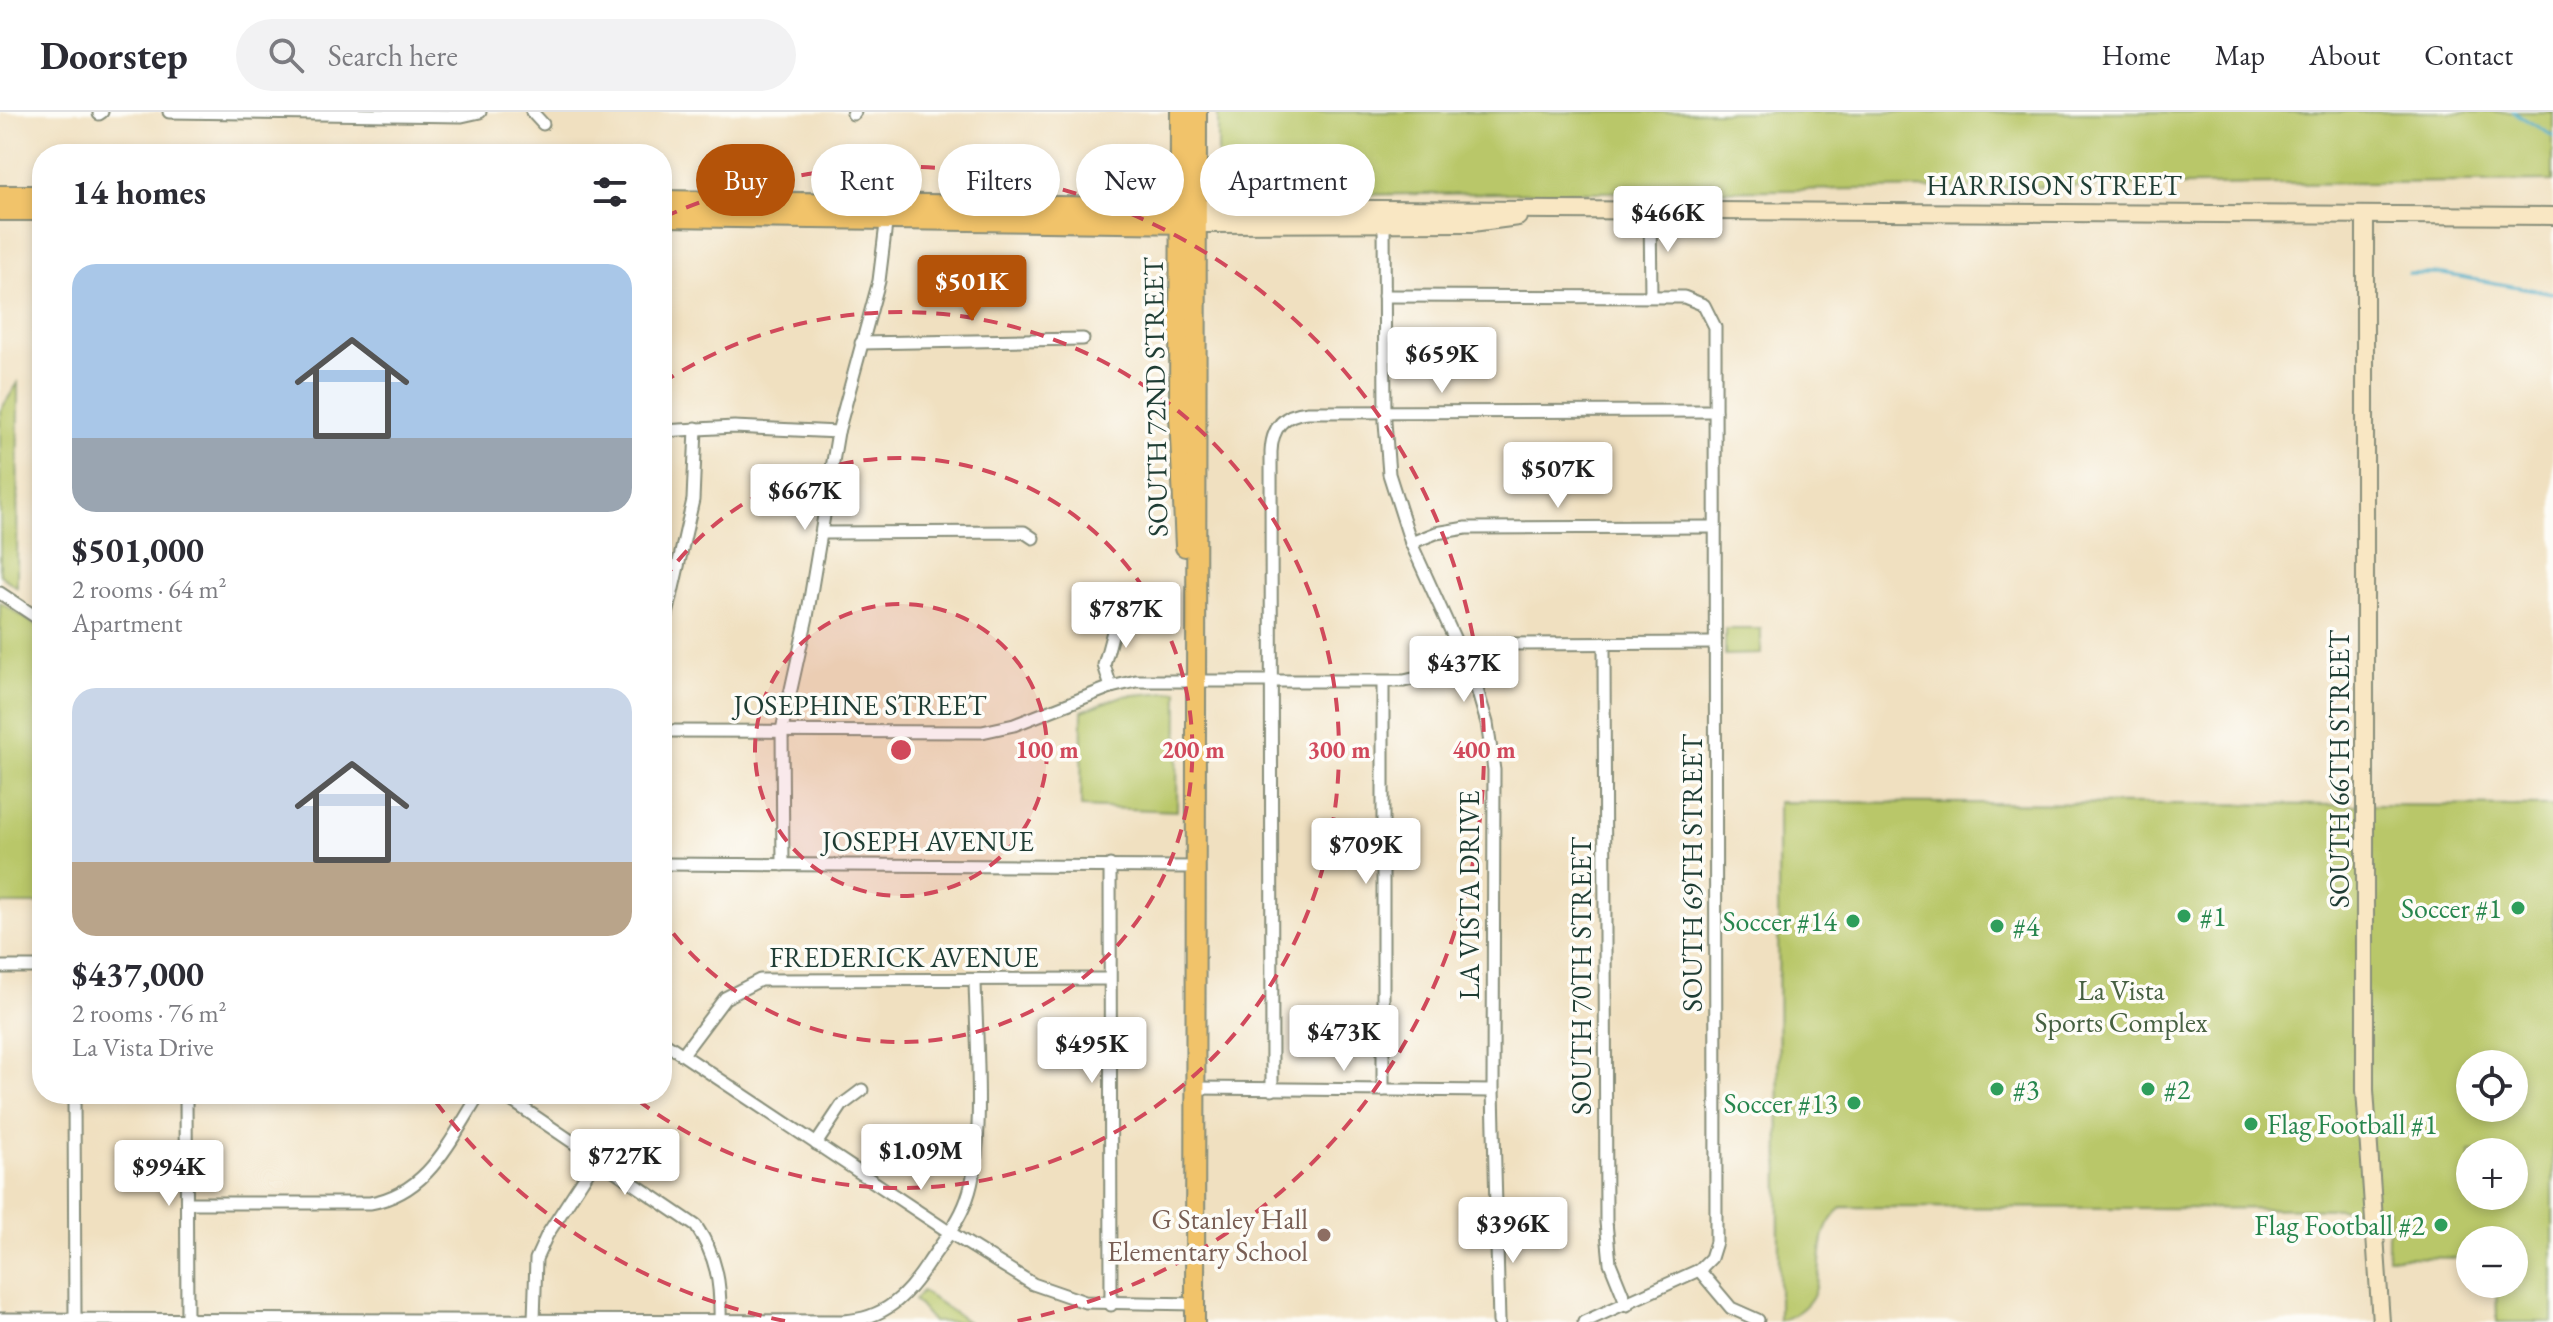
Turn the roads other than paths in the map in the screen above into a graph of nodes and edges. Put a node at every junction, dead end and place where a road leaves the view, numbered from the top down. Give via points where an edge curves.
1 (169, 112) edge
2 (480, 112) edge
3 (532, 112) edge
4 (1180, 112) edge
5 (1197, 112) edge
6 (246, 113) edge
7 (543, 124) dead end
8 (0, 195) edge
9 (32, 195) edge
10 (672, 201) edge
11 (811, 208) edge
12 (0, 211) edge
13 (32, 211) edge
14 (1650, 211) junction
15 (922, 212) edge
16 (811, 214) edge
17 (2365, 215) junction
18 (887, 216) edge
19 (1189, 216) junction
20 (1384, 216) junction
21 (2553, 216) edge
22 (672, 217) edge
23 (1384, 296) junction
24 (1651, 296) junction
25 (1083, 339) dead end
26 (861, 343) junction
27 (1715, 411) junction
28 (1385, 412) junction
29 (696, 428) junction
30 (672, 430) edge
31 (838, 432) junction
32 (1715, 527) junction
33 (822, 533) junction
34 (1033, 538) dead end
35 (1411, 543) junction
36 (0, 593) edge
37 (672, 593) edge
38 (1118, 613) dead end
39 (32, 614) edge
40 (1604, 643) junction
41 (1715, 643) junction
42 (1466, 659) junction
43 (1194, 681) junction
44 (1272, 682) junction
45 (1383, 682) junction
46 (1111, 687) junction
47 (782, 730) junction
48 (672, 731) edge
49 (672, 864) edge
50 (783, 865) junction
51 (1110, 865) junction
52 (1194, 867) junction
53 (0, 967) edge
54 (32, 967) edge
55 (1109, 979) junction
56 (975, 980) junction
57 (672, 1047) edge
58 (683, 1054) junction
59 (1195, 1088) junction
60 (862, 1090) dead end
61 (1272, 1090) junction
62 (1383, 1090) junction
63 (1493, 1091) junction
64 (74, 1104) edge
65 (186, 1104) edge
66 (474, 1104) edge
67 (517, 1104) edge
68 (816, 1144) junction
69 (597, 1158) junction
70 (187, 1203) junction
71 (949, 1232) junction
72 (1699, 1270) junction
73 (1111, 1305) junction
74 (1627, 1305) junction
75 (1196, 1313) edge
76 (75, 1318) junction
77 (0, 1319) edge
78 (187, 1320) edge
79 (534, 1320) edge
80 (1758, 1320) dead end
81 (720, 1321) edge
82 (1499, 1322) edge
83 (1584, 1322) edge
84 (2381, 1322) edge

1 - 6 street
2 - 6 street
3 - 7 street
4 - 19 main road, SOUTH 72ND STREET
5 - 19 main road, SOUTH 72ND STREET
8 - 9 main road
10 - 11 main road, HARRISON STREET
12 - 13 main road
14 - 17 main road, HARRISON STREET
14 - 20 main road, HARRISON STREET via 1473,207
14 - 24 street
15 - 19 main road, HARRISON STREET
16 - 22 main road, HARRISON STREET
17 - 21 main road, HARRISON STREET
17 - 84 main road, SOUTH 66TH STREET via 2365,1090
18 - 26 street via 879,281
19 - 20 main road, HARRISON STREET
19 - 43 main road, SOUTH 72ND STREET
20 - 23 street, LA VISTA DRIVE
23 - 24 street
23 - 28 street, LA VISTA DRIVE
24 - 27 street, SOUTH 69TH STREET via 1701,302 1712,318
25 - 26 street
26 - 31 street
27 - 28 street
27 - 32 street, SOUTH 69TH STREET
28 - 35 street, LA VISTA DRIVE via 1389,474
28 - 44 street via 1302,413 1281,422 1272,441
29 - 30 street
29 - 31 street
29 - 37 street via 693,500
31 - 33 street
32 - 35 street via 1466,528
32 - 41 street, SOUTH 69TH STREET
33 - 34 street via 1024,532
33 - 47 street
35 - 42 street, LA VISTA DRIVE
36 - 39 street
38 - 46 street via 1104,665
40 - 41 street, JOSEPHINE STREET
40 - 42 street, JOSEPHINE STREET via 1509,644
40 - 74 street, SOUTH 70TH STREET via 1606,1222 1610,1263
41 - 72 street, SOUTH 69TH STREET via 1717,1230 1713,1253
42 - 45 street, JOSEPHINE STREET via 1421,678
42 - 63 street, LA VISTA DRIVE via 1484,709 1494,770
43 - 44 street, JOSEPHINE STREET
43 - 46 street, JOSEPHINE STREET via 1136,681
43 - 52 main road, SOUTH 72ND STREET
44 - 45 street, JOSEPHINE STREET
44 - 61 street
45 - 62 street
46 - 47 street, JOSEPHINE STREET via 1045,715 982,732
47 - 48 street, JOSEPHINE STREET
47 - 50 street
49 - 50 street, JOSEPH AVENUE
50 - 51 street, JOSEPH AVENUE
51 - 52 street, JOSEPH AVENUE
51 - 55 street
52 - 59 main road, SOUTH 72ND STREET
53 - 54 street
55 - 56 street, FREDERICK AVENUE
55 - 73 street
56 - 58 street, FREDERICK AVENUE via 760,980 725,998
56 - 71 street via 976,1154 966,1201
57 - 58 street
58 - 68 street
59 - 61 street
59 - 75 main road, SOUTH 72ND STREET
60 - 68 street via 842,1105
61 - 62 street
62 - 63 street
63 - 82 street, LA VISTA DRIVE
64 - 76 street
65 - 70 street
66 - 70 street via 429,1174 391,1199
67 - 69 street
68 - 71 street
69 - 79 street via 536,1259
69 - 81 street via 696,1226 718,1268
70 - 78 street
71 - 73 street via 1033,1284
71 - 81 street via 906,1296 869,1317
72 - 74 street
72 - 80 street via 1731,1308
73 - 75 street
74 - 83 street
76 - 77 street
76 - 78 street
78 - 79 street
79 - 81 street

